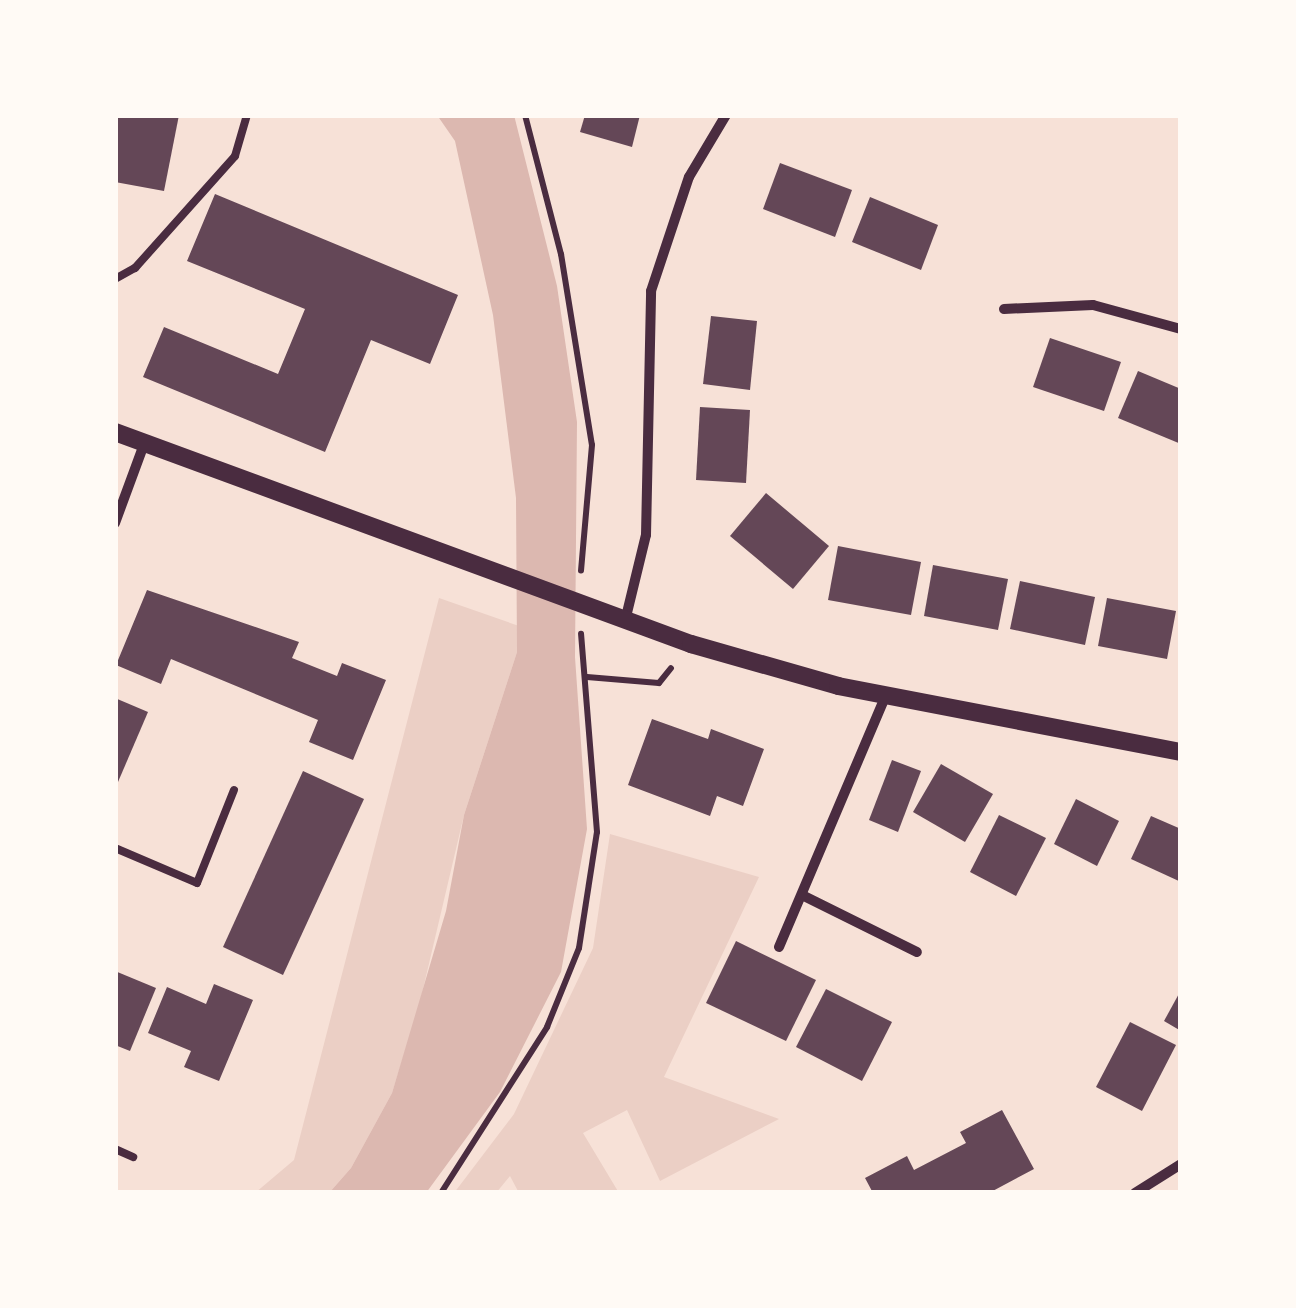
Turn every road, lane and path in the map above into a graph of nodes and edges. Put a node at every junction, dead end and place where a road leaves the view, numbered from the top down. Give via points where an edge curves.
1 (247, 115) edge
2 (525, 115) edge
3 (726, 115) edge
4 (115, 279) edge
5 (1004, 308) dead end
6 (1181, 329) edge
7 (115, 432) edge
8 (144, 444) junction
9 (115, 523) edge
10 (581, 606) junction
11 (625, 622) junction
12 (691, 644) junction
13 (587, 677) junction
14 (886, 695) junction
15 (1181, 752) edge
16 (234, 790) dead end
17 (115, 848) edge
18 (804, 896) junction
19 (778, 947) dead end
20 (917, 952) dead end
21 (115, 1149) edge
22 (133, 1157) dead end
23 (1181, 1164) edge
24 (441, 1193) edge
25 (1136, 1193) edge

1 - 4 lane via 235,156 135,268
2 - 10 path via 561,254 592,445
3 - 11 street via 689,177 650,290 646,534
5 - 6 street via 1093,305
7 - 8 street
8 - 9 street
8 - 10 street
10 - 11 street
10 - 13 path
11 - 12 street
12 - 13 path via 659,682
12 - 14 street
13 - 24 path via 597,832 579,948 546,1028
14 - 15 street
14 - 18 street
16 - 17 lane via 197,883
18 - 19 street
18 - 20 street
21 - 22 lane
23 - 25 street

